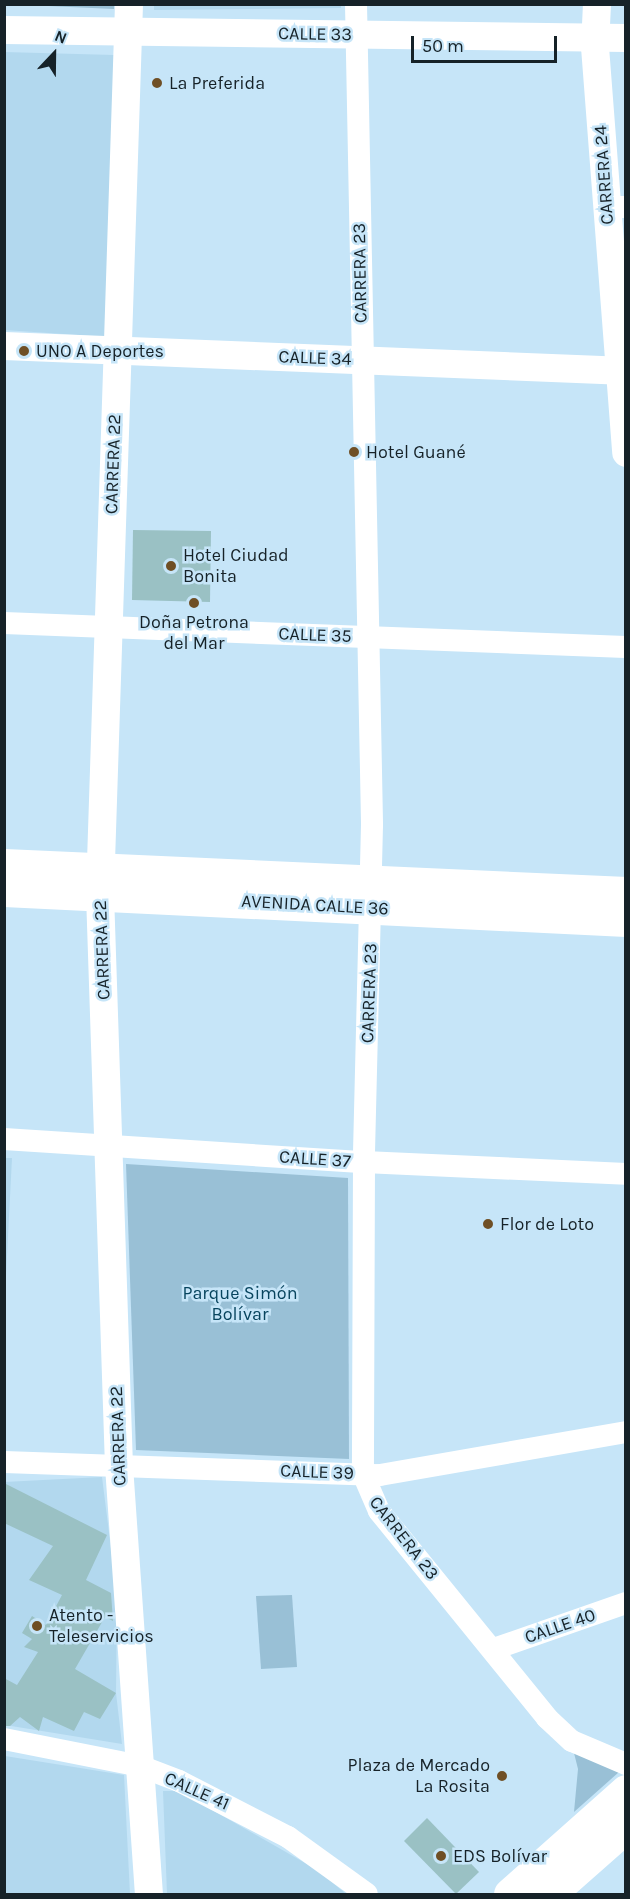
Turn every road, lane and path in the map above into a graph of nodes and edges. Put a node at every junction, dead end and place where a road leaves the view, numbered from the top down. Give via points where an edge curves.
1 (356, 4) edge
2 (597, 4) edge
3 (129, 18) edge
4 (4, 30) edge
5 (356, 35) junction
6 (594, 38) junction
7 (626, 38) edge
8 (616, 207) edge
9 (4, 346) edge
10 (118, 350) junction
11 (361, 360) junction
12 (622, 371) edge
13 (626, 453) edge
14 (4, 623) edge
15 (106, 627) junction
16 (366, 637) junction
17 (626, 648) edge
18 (4, 865) edge
19 (101, 882) junction
20 (4, 890) edge
21 (626, 893) edge
22 (372, 895) junction
23 (626, 920) edge
24 (4, 1139) edge
25 (107, 1145) junction
26 (364, 1162) junction
27 (626, 1174) edge
28 (626, 1432) edge
29 (4, 1462) edge
30 (119, 1466) junction
31 (363, 1474) junction
32 (626, 1603) edge
33 (494, 1649) junction
34 (4, 1739) edge
35 (626, 1764) edge
36 (140, 1766) junction
37 (626, 1791) edge
38 (626, 1826) edge
39 (149, 1894) edge
40 (367, 1894) edge
41 (510, 1894) edge
42 (549, 1894) edge

1 - 5 street, CARRERA 23
2 - 6 street, CARRERA 24
3 - 4 street, CALLE 33
3 - 5 street, CALLE 33
3 - 10 street, CARRERA 22
5 - 6 street, CALLE 33
5 - 11 street, CARRERA 23
6 - 7 street, CALLE 33
6 - 8 street, CARRERA 24
8 - 12 street, CARRERA 24
9 - 10 street, CALLE 34
10 - 11 street, CALLE 34
10 - 15 street, CARRERA 22
11 - 12 street, CALLE 34
11 - 16 street, CARRERA 23
12 - 13 street, CARRERA 24
14 - 15 street, CALLE 35
15 - 16 street, CALLE 35
15 - 19 street, CARRERA 22
16 - 17 street, CALLE 35
16 - 22 street, CARRERA 23
18 - 19 main road, AVENIDA CALLE 36
19 - 20 main road, AVENIDA CALLE 36
19 - 22 main road, AVENIDA CALLE 36
19 - 25 street, CARRERA 22
21 - 22 main road, AVENIDA CALLE 36
22 - 23 main road, AVENIDA CALLE 36
22 - 26 street, CARRERA 23
24 - 25 street, CALLE 37
25 - 26 street, CALLE 37
25 - 30 street, CARRERA 22
26 - 27 street, CALLE 37
26 - 31 street, CARRERA 23
28 - 31 street, CALLE 39 via 398,1474
29 - 30 street, CALLE 39
30 - 31 street, CALLE 39
30 - 36 street, CARRERA 22
31 - 33 street, CARRERA 23 via 379,1511
32 - 33 street, CALLE 40
33 - 35 street, CARRERA 23 via 559,1730 591,1751
34 - 36 street, CALLE 41
36 - 39 street, CARRERA 22
36 - 40 street, CALLE 41 via 252,1817 322,1860
37 - 41 main road
38 - 42 main road

